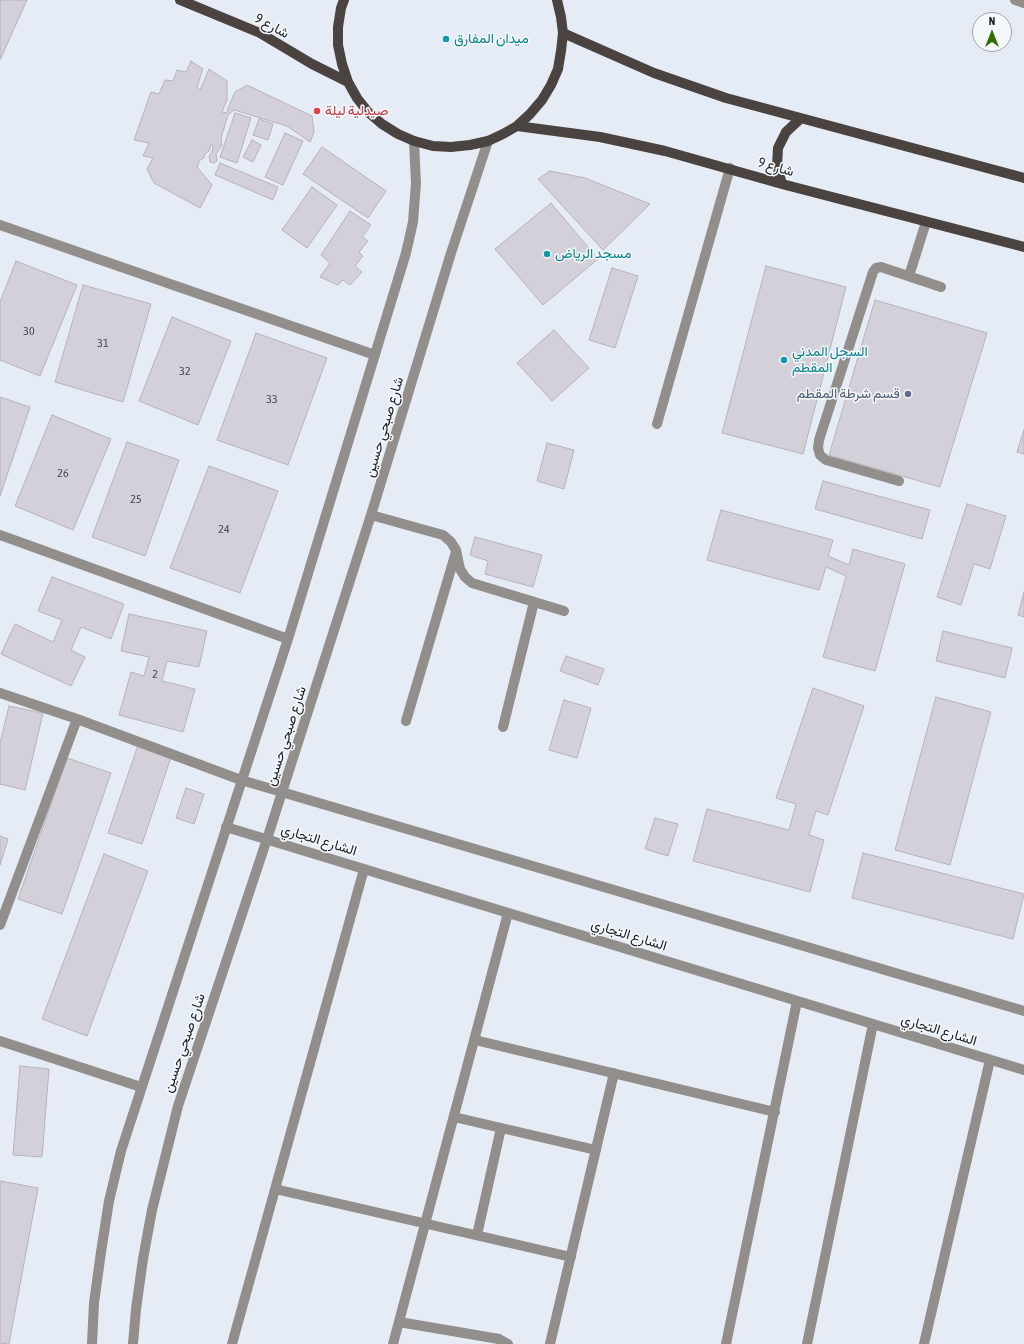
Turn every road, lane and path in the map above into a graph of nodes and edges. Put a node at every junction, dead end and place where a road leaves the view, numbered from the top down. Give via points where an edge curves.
1 (180, 0) edge
2 (344, 0) edge
3 (557, 0) edge
4 (1015, 0) edge
5 (1024, 3) edge
6 (562, 33) junction
7 (348, 82) junction
8 (800, 119) junction
9 (517, 126) junction
10 (488, 141) junction
11 (414, 142) junction
12 (730, 168) junction
13 (1024, 178) edge
14 (782, 184) junction
15 (926, 222) junction
16 (0, 225) edge
17 (1024, 247) edge
18 (909, 276) junction
19 (941, 287) dead end
20 (375, 355) junction
21 (657, 424) dead end
22 (899, 481) dead end
23 (372, 515) junction
24 (0, 535) edge
25 (456, 550) junction
26 (534, 602) junction
27 (564, 611) dead end
28 (288, 639) junction
29 (0, 693) edge
30 (77, 719) junction
31 (406, 721) dead end
32 (503, 727) dead end
33 (241, 780) junction
34 (282, 792) junction
35 (226, 827) junction
36 (267, 839) junction
37 (364, 869) junction
38 (508, 913) junction
39 (0, 925) edge
40 (797, 1000) junction
41 (1024, 1011) edge
42 (873, 1024) junction
43 (475, 1040) junction
44 (0, 1041) edge
45 (990, 1060) junction
46 (1024, 1070) edge
47 (614, 1073) junction
48 (141, 1087) junction
49 (774, 1112) junction
50 (454, 1117) junction
51 (501, 1128) junction
52 (596, 1150) junction
53 (275, 1189) junction
54 (425, 1223) junction
55 (477, 1235) junction
56 (571, 1257) junction
57 (399, 1322) junction
58 (92, 1344) edge
59 (133, 1344) edge
60 (232, 1344) edge
61 (393, 1344) edge
62 (508, 1344) edge
63 (550, 1344) edge
64 (726, 1344) edge
65 (807, 1344) edge
66 (924, 1344) edge

1 - 7 main road, شارع 9 via 260,33
2 - 7 main road via 338,27 338,46
3 - 6 main road
4 - 5 street
6 - 8 main road via 690,86
6 - 9 main road via 558,69 551,85 542,100
7 - 11 main road via 368,112 382,124
8 - 13 main road
8 - 14 main road via 786,132 778,148 777,166
9 - 10 main road
9 - 12 main road, شارع 9 via 553,129 633,143
10 - 11 main road via 451,147
10 - 23 street, شارع صبحي حسين via 451,252
11 - 20 street, شارع صبحي حسين via 416,183 413,222
12 - 14 main road, شارع 9
12 - 21 street
14 - 15 main road, شارع 9
15 - 17 main road, شارع 9
15 - 18 street
16 - 20 street
18 - 19 street
18 - 22 street via 881,267 873,272 818,448 820,455 826,460
20 - 28 street, شارع صبحي حسين
23 - 25 street via 443,535
23 - 34 street, شارع صبحي حسين
24 - 28 street
25 - 26 street via 460,569 472,583
25 - 31 street
26 - 27 street
26 - 32 street
28 - 33 street, شارع صبحي حسين
29 - 30 street
30 - 33 street
30 - 39 street
33 - 34 street
33 - 35 street, شارع صبحي حسين
34 - 36 street, شارع صبحي حسين
34 - 41 street
35 - 36 street, الشارع التجاري
35 - 48 street, شارع صبحي حسين
36 - 37 street, الشارع التجاري
36 - 59 street, شارع صبحي حسين via 178,1106 152,1210 143,1259
37 - 38 street, الشارع التجاري
37 - 53 street
38 - 40 street, الشارع التجاري
38 - 43 street
40 - 42 street, الشارع التجاري
40 - 49 street
42 - 45 street, الشارع التجاري
42 - 65 street
43 - 47 street
43 - 50 street
44 - 48 street
45 - 46 street, الشارع التجاري
45 - 66 street
47 - 49 street
47 - 52 street
48 - 58 street, شارع صبحي حسين via 120,1151 109,1201 94,1303
49 - 64 street
50 - 51 street
50 - 54 street
51 - 52 street
51 - 55 street
52 - 56 street
53 - 54 street
53 - 60 street
54 - 55 street
54 - 57 street
55 - 56 street
56 - 63 street
57 - 61 street
57 - 62 street via 499,1339

